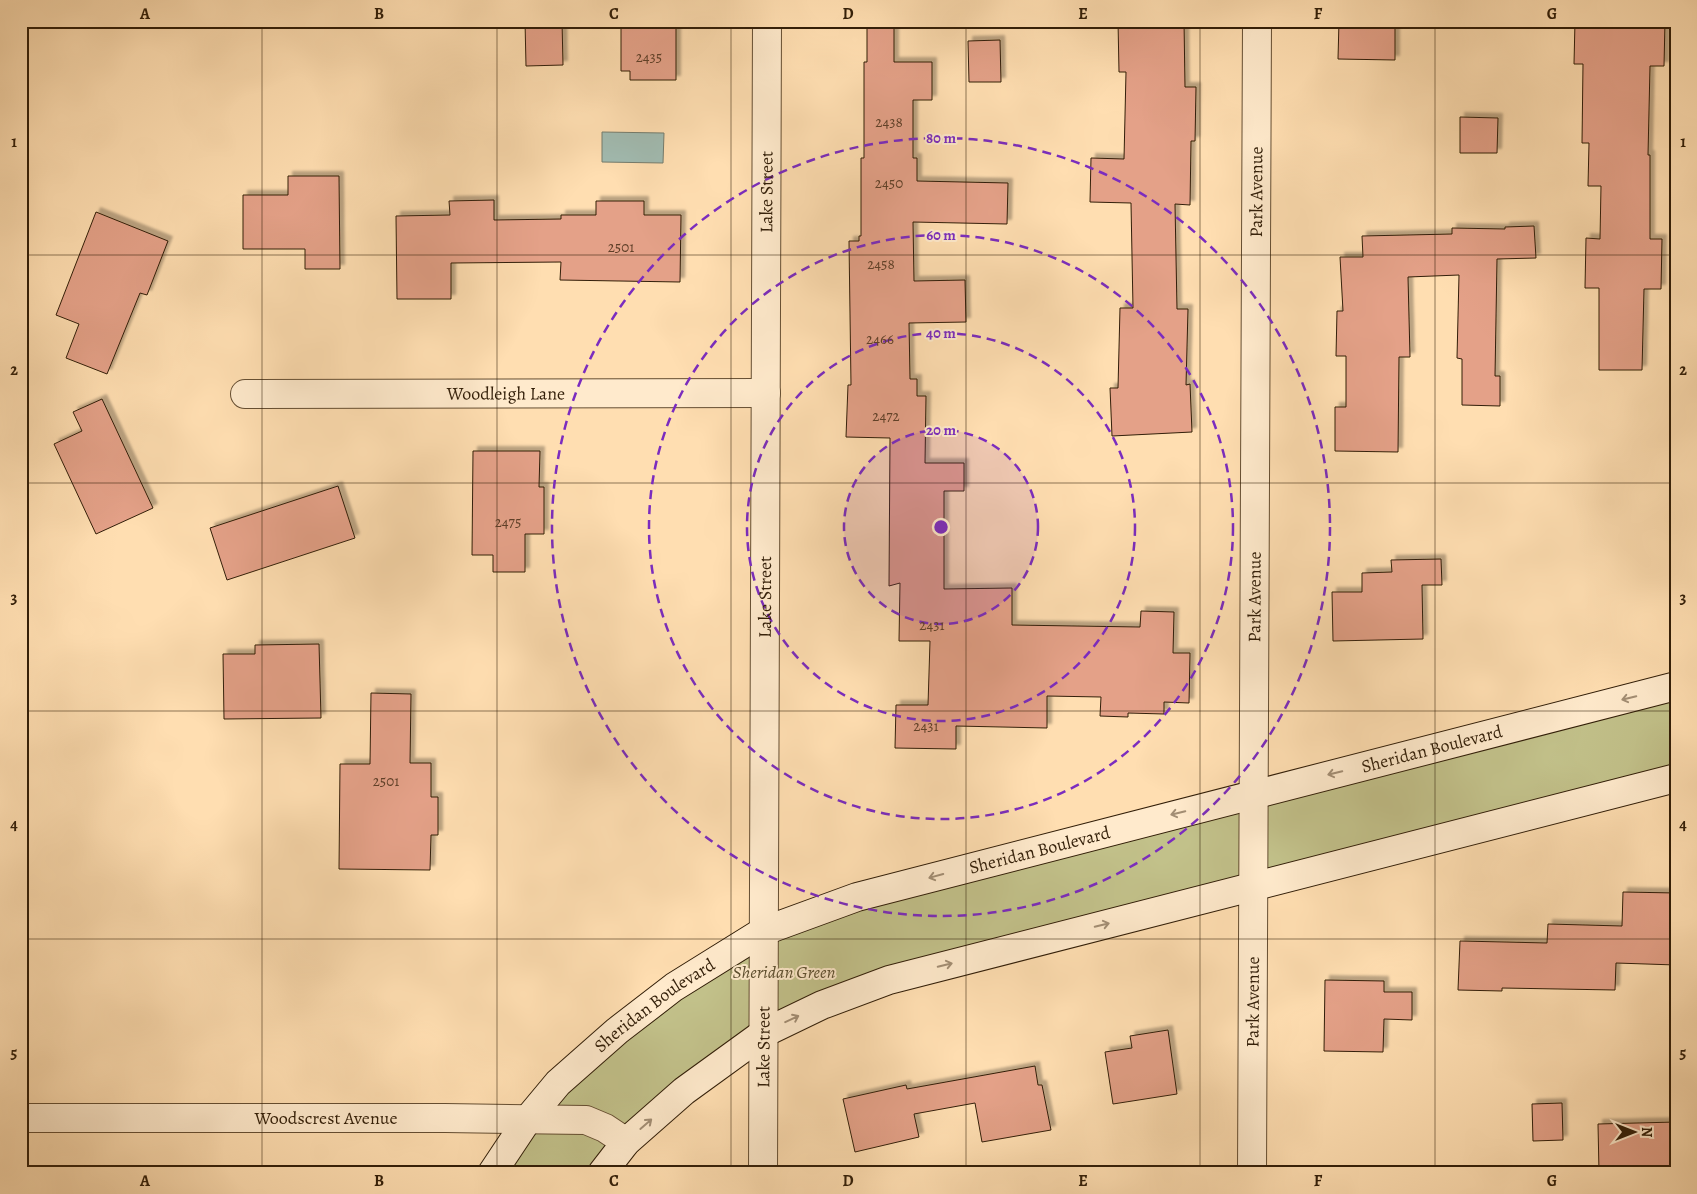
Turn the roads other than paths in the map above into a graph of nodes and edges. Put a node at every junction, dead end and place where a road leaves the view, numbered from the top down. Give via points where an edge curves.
1 (767, 21) edge
2 (1257, 21) edge
3 (766, 393) junction
4 (246, 394) dead end
5 (1676, 686) edge
6 (1676, 778) edge
7 (1253, 794) junction
8 (1253, 886) junction
9 (764, 931) junction
10 (764, 1033) junction
11 (21, 1118) edge
12 (528, 1119) junction
13 (626, 1142) junction
14 (492, 1173) edge
15 (602, 1173) edge
16 (763, 1173) edge
17 (1252, 1173) edge

1 - 3 street, Lake Street
2 - 7 street, Park Avenue
3 - 4 street, Woodleigh Lane
3 - 9 street, Lake Street
5 -> 7 street, Sheridan Boulevard
6 - 8 street
7 - 8 street, Park Avenue
7 -> 9 street, Sheridan Boulevard via 857,897
10 -> 8 street via 822,1005 888,980
8 - 17 street, Park Avenue
9 - 10 street, Lake Street
9 - 12 street, Sheridan Boulevard via 674,987 618,1031 558,1083
13 -> 10 street via 684,1091
10 - 16 street, Lake Street
11 - 12 street, Woodscrest Avenue
12 - 13 street, Woodscrest Avenue via 586,1120
12 - 14 street, Sheridan Boulevard
13 - 15 street

